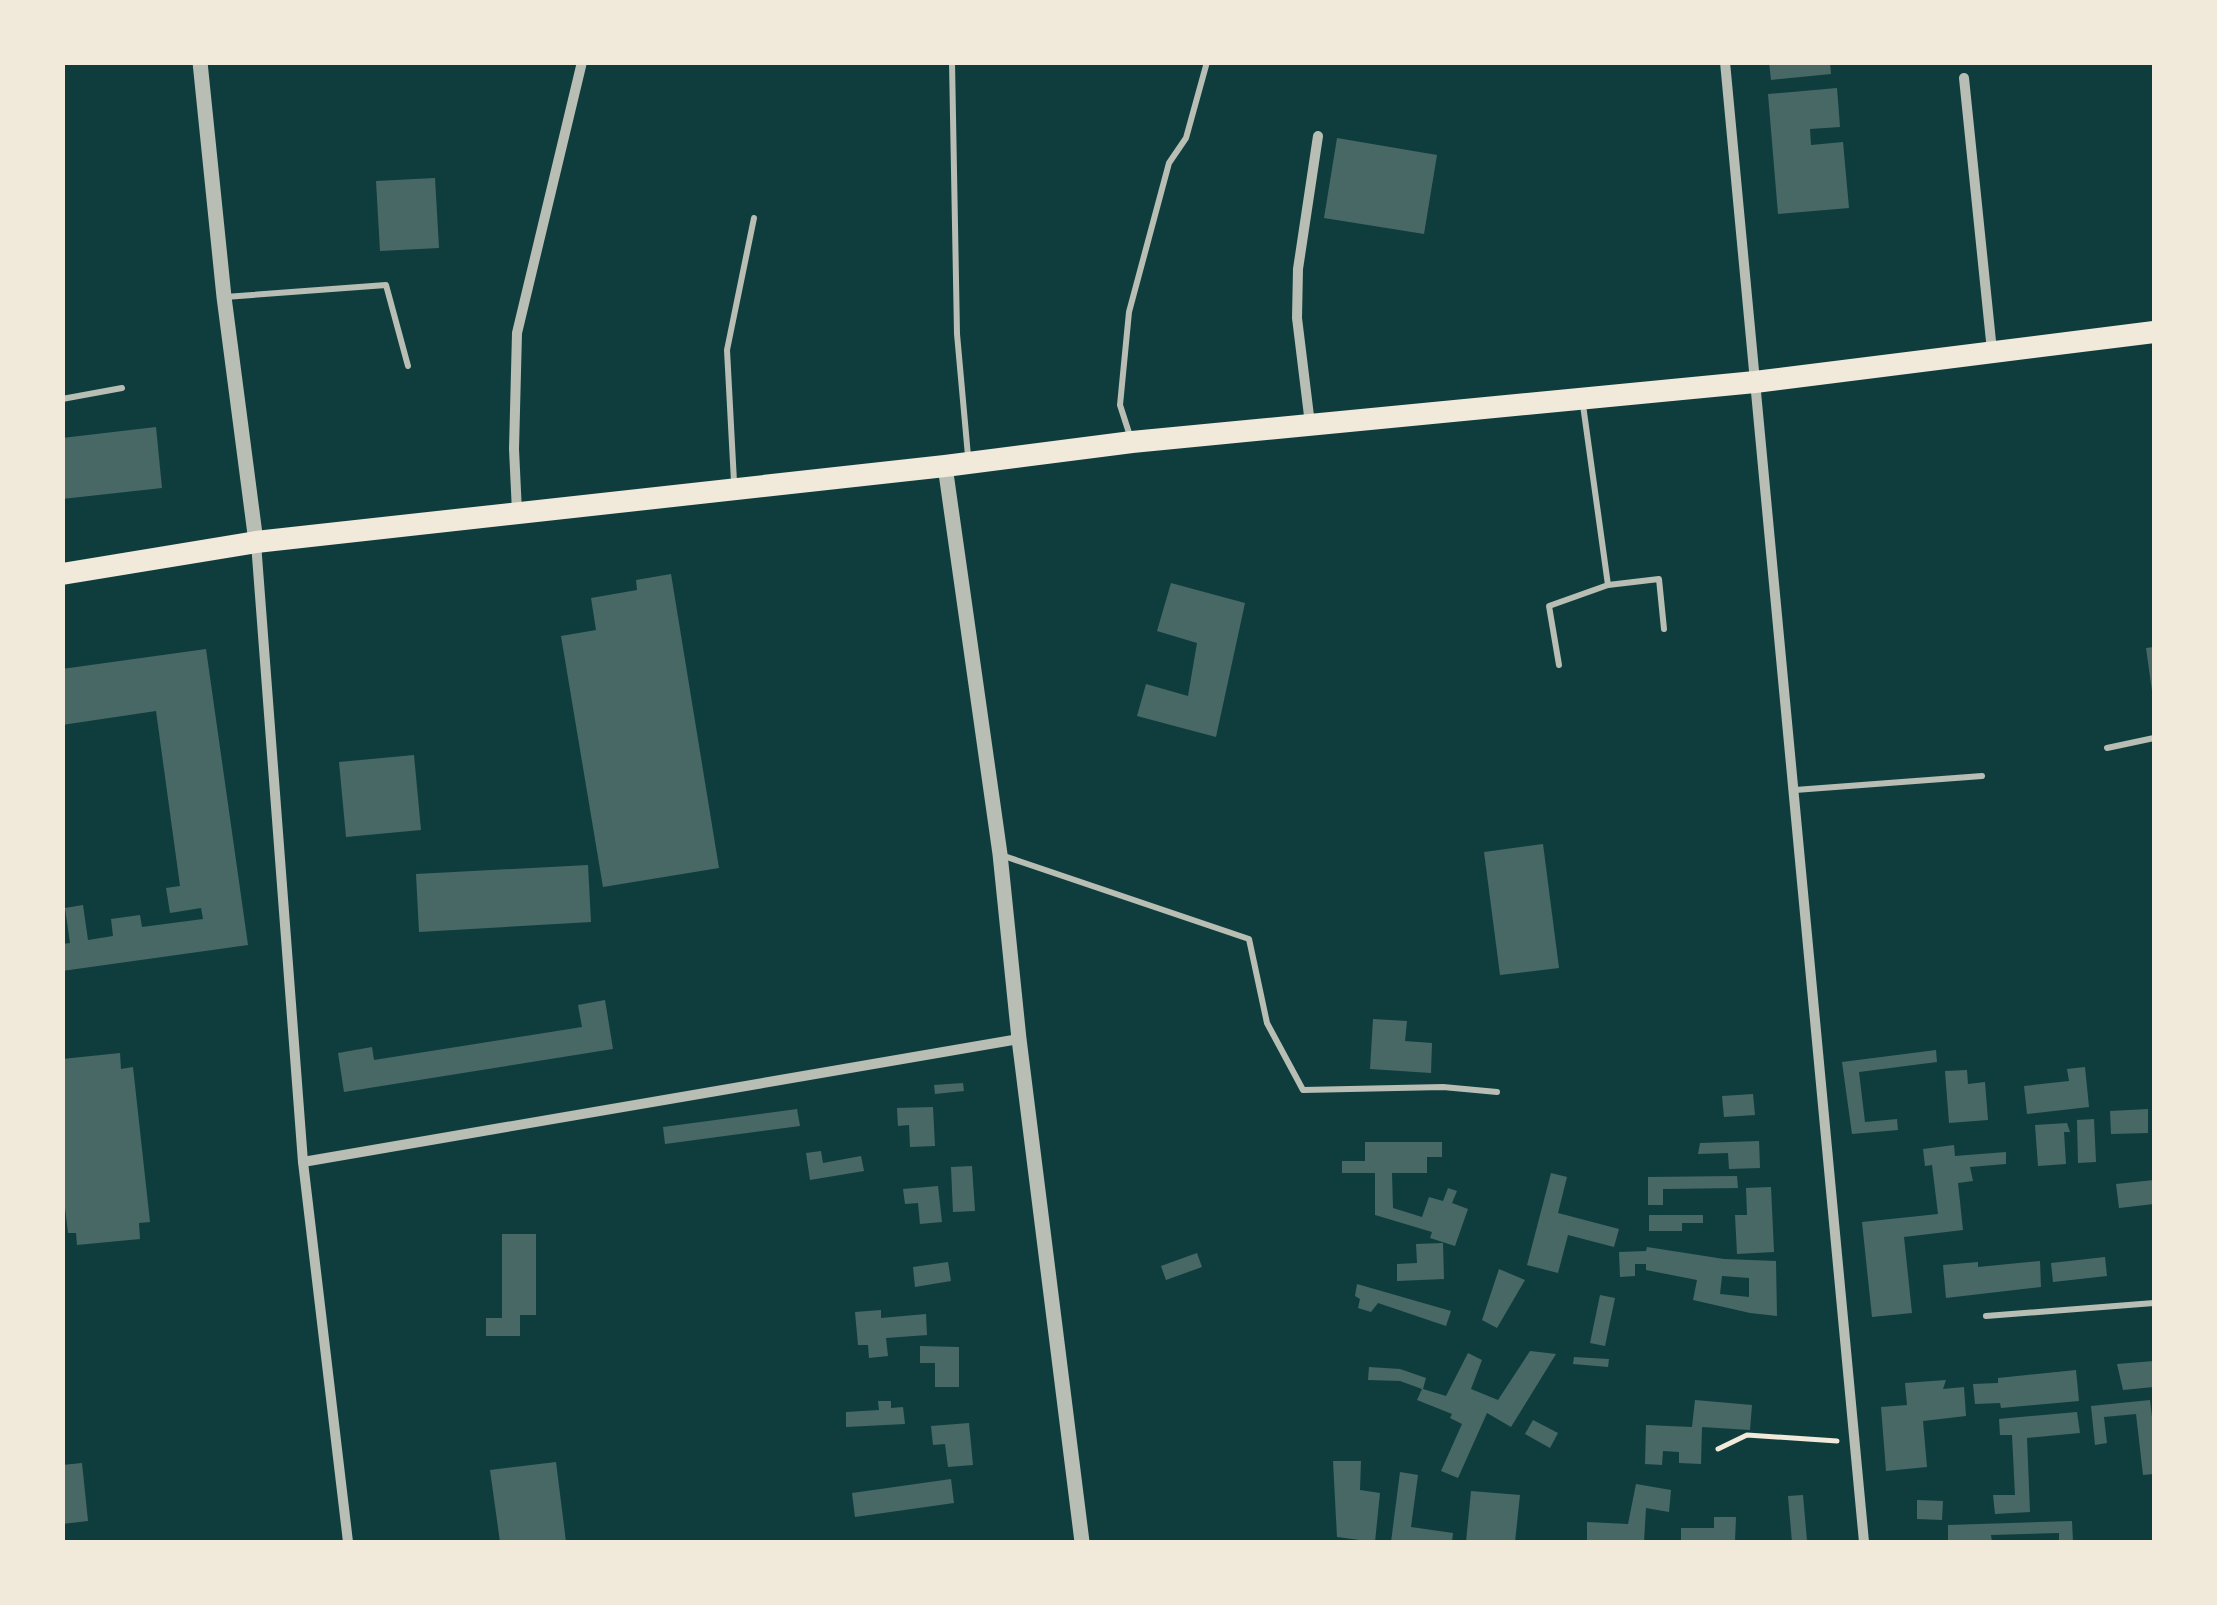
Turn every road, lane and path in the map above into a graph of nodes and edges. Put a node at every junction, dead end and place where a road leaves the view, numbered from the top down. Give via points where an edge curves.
1 (200, 62) edge
2 (582, 62) edge
3 (952, 62) edge
4 (1207, 62) edge
5 (1725, 62) edge
6 (1964, 78) dead end
7 (1318, 136) dead end
8 (754, 218) dead end
9 (224, 297) junction
10 (2154, 332) edge
11 (1992, 352) junction
12 (408, 366) dead end
13 (1755, 382) junction
14 (122, 388) dead end
15 (1582, 398) junction
16 (62, 399) edge
17 (1310, 425) junction
18 (1132, 442) junction
19 (969, 462) junction
20 (945, 466) junction
21 (734, 489) junction
22 (517, 513) junction
23 (256, 542) junction
24 (62, 574) edge
25 (1608, 586) junction
26 (1664, 628) dead end
27 (1559, 666) dead end
28 (2154, 738) edge
29 (2107, 748) dead end
30 (1982, 776) dead end
31 (1793, 790) junction
32 (1000, 854) junction
33 (1019, 1040) junction
34 (1497, 1092) dead end
35 (303, 1162) junction
36 (2154, 1303) edge
37 (1986, 1316) dead end
38 (1854, 1443) junction
39 (1718, 1449) dead end
40 (348, 1542) edge
41 (1082, 1542) edge
42 (1864, 1542) edge

1 - 9 street
2 - 22 street via 517,334
3 - 19 lane via 958,334
4 - 18 lane via 1186,138 1169,163 1129,312 1120,405
5 - 13 street
6 - 11 street
7 - 17 street via 1298,269
8 - 21 lane via 727,350
9 - 12 lane via 386,284
9 - 23 street
10 - 11 highway
11 - 13 highway
13 - 15 highway
13 - 31 street
14 - 16 lane
15 - 17 highway
15 - 25 lane
17 - 18 highway
18 - 19 highway
19 - 20 highway
20 - 21 highway
20 - 32 street
21 - 22 highway
22 - 23 highway
23 - 24 highway
23 - 35 street
25 - 26 lane via 1659,579
25 - 27 lane via 1549,606
28 - 29 lane
30 - 31 lane
31 - 38 street
32 - 33 street
32 - 34 lane via 1249,939 1266,1023 1303,1090
33 - 35 street
33 - 41 street
35 - 40 street
36 - 37 lane
38 - 39 path via 1747,1435
38 - 42 street

